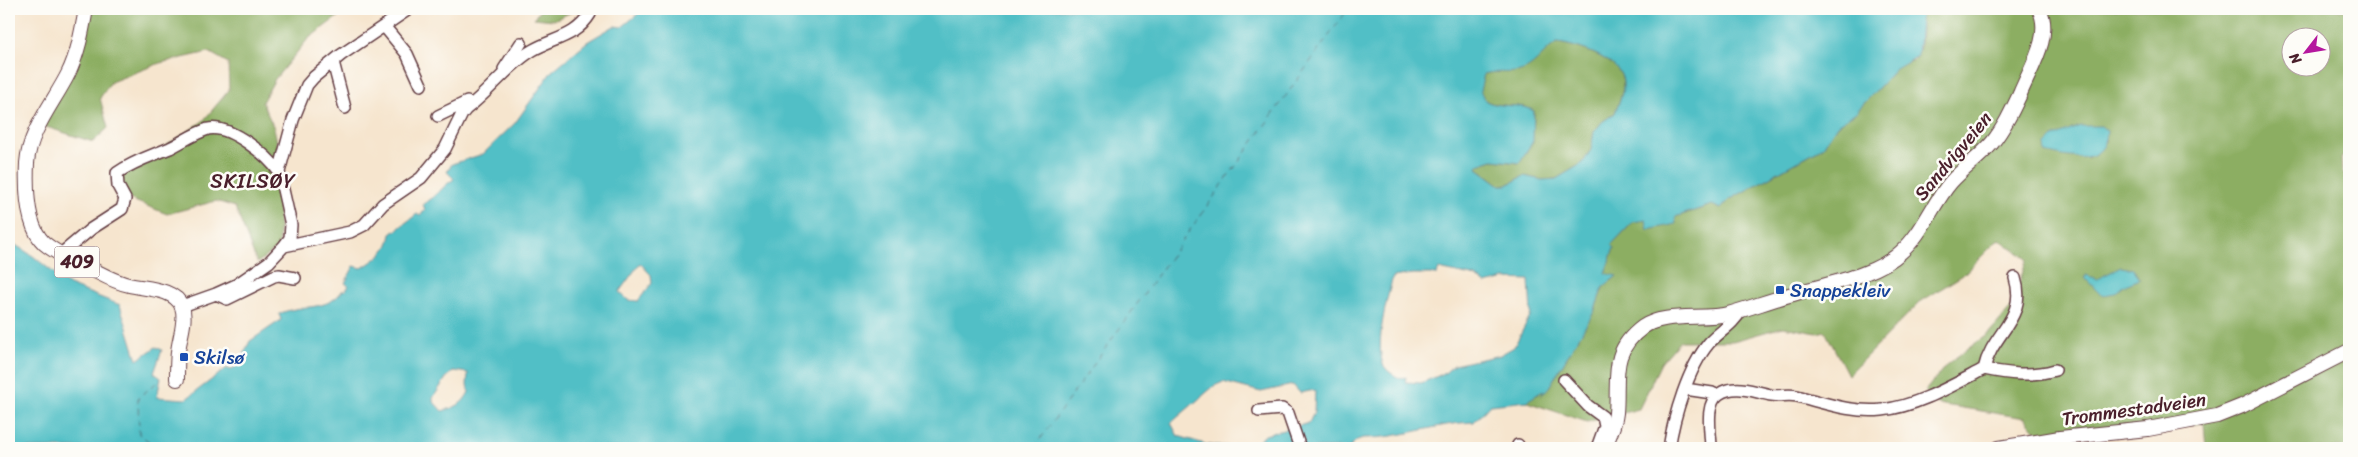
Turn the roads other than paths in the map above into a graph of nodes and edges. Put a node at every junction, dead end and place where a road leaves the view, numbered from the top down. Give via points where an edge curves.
1 (86, 9) edge
2 (409, 9) edge
3 (2039, 9) edge
4 (590, 14) dead end
5 (384, 26) junction
6 (521, 43) dead end
7 (334, 62) junction
8 (421, 85) dead end
9 (479, 97) junction
10 (345, 108) dead end
11 (438, 116) dead end
12 (279, 172) junction
13 (284, 246) junction
14 (61, 254) junction
15 (295, 278) dead end
16 (2015, 278) dead end
17 (216, 294) junction
18 (182, 306) junction
19 (1741, 310) junction
20 (2349, 350) edge
21 (1984, 369) junction
22 (2055, 370) dead end
23 (177, 379) dead end
24 (1564, 380) dead end
25 (1685, 389) junction
26 (1717, 396) junction
27 (1259, 411) dead end
28 (2043, 444) edge
29 (1300, 448) edge
30 (1597, 448) edge
31 (1604, 448) edge
32 (1669, 448) edge
33 (1711, 448) edge
34 (1999, 448) edge

1 - 14 main road, 409 via 78,51 35,133 27,163 29,200 36,230 44,242
2 - 5 street
3 - 19 main road, Sandvigveien via 2044,21 2041,43 2010,117 1991,144 1941,194 1907,246 1894,258 1869,271
4 - 9 street via 577,30 533,50
5 - 7 street
5 - 8 street via 407,54
6 - 9 street
7 - 10 street
7 - 12 street via 307,86
9 - 11 street
9 - 13 street via 462,114 445,149 421,178 383,204 364,225 350,232
12 - 13 street via 291,225 290,238
12 - 14 street via 271,160 238,136 214,129 129,164 116,175 125,199 122,209
13 - 17 street via 250,276
14 - 18 main road, 409 via 122,283 169,294
15 - 17 street via 279,274 227,299
16 - 21 street via 2020,292 2018,305 2013,318 1987,354
17 - 18 street
18 - 23 main road via 184,314
19 - 25 street via 1738,317 1697,358
19 - 31 main road, Sandvigveien via 1647,324 1628,341 1618,364 1614,424
20 - 28 main road, Trommestadveien via 2218,416
21 - 22 street via 2032,374
21 - 26 street via 1939,392 1883,410 1853,410 1757,390 1726,390
24 - 30 street via 1603,417 1605,426
25 - 26 street
25 - 32 street
26 - 33 street via 1711,406
27 - 29 street via 1282,409 1288,413
28 - 34 main road, Trommestadveien

